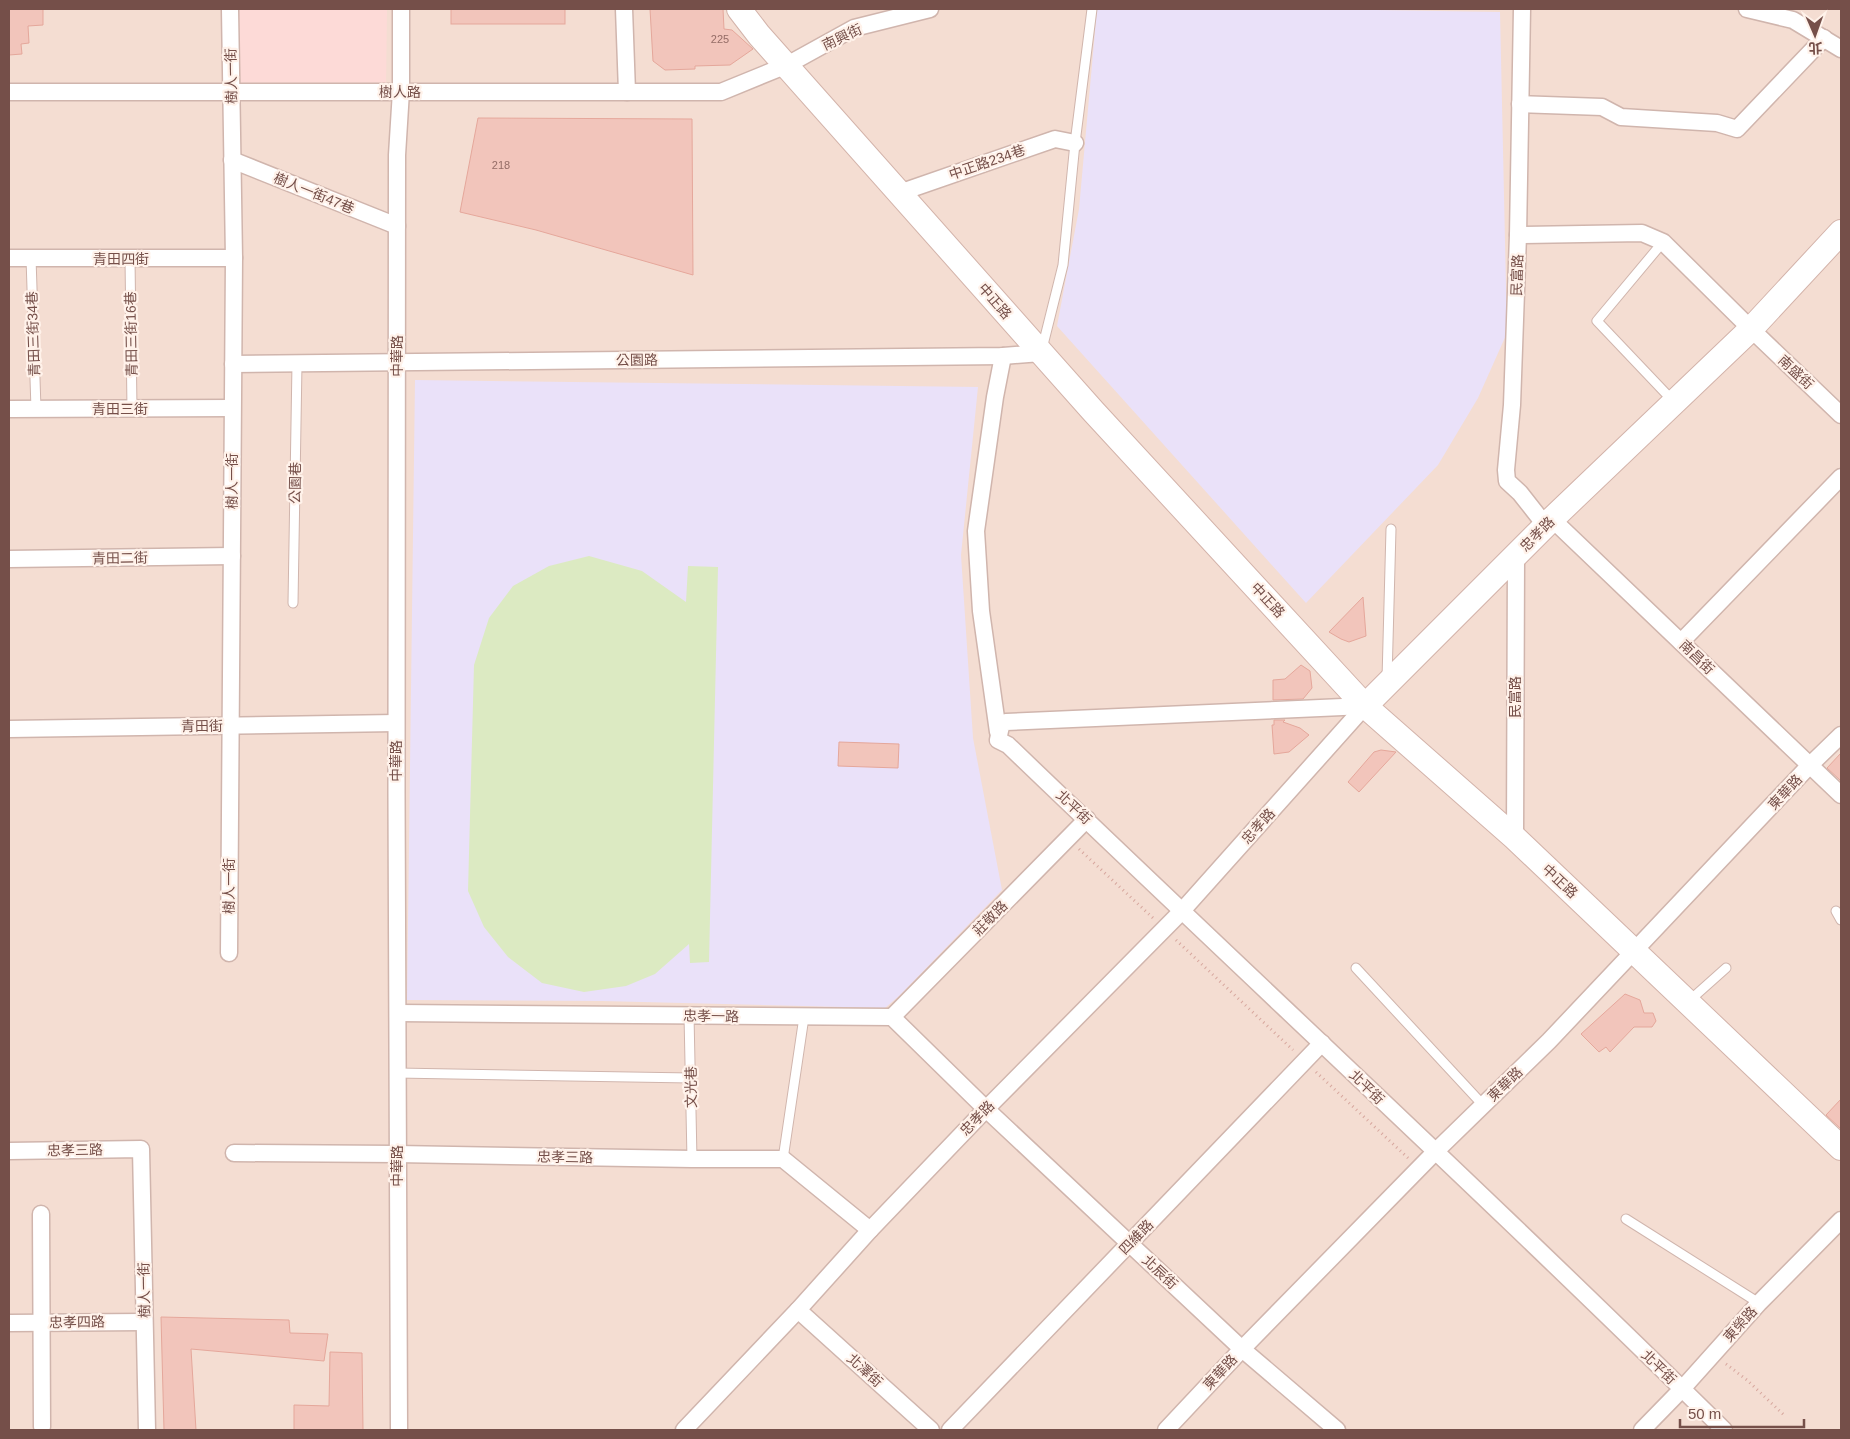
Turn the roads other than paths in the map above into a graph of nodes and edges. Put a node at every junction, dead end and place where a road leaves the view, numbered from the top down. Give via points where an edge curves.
1 (230, 9) edge
2 (401, 9) edge
3 (624, 9) edge
4 (739, 9) edge
5 (930, 9) edge
6 (1092, 9) edge
7 (1522, 9) edge
8 (1747, 9) edge
9 (1824, 38) junction
10 (1841, 49) edge
11 (787, 65) junction
12 (9, 92) edge
13 (231, 92) junction
14 (401, 92) junction
15 (627, 92) junction
16 (1520, 104) junction
17 (1075, 143) junction
18 (232, 160) junction
19 (899, 192) junction
20 (397, 226) junction
21 (1841, 232) edge
22 (1518, 235) junction
23 (1663, 242) junction
24 (9, 258) edge
25 (31, 258) junction
26 (234, 258) junction
27 (130, 259) junction
28 (1751, 330) junction
29 (1041, 353) junction
30 (1002, 356) junction
31 (398, 362) junction
32 (233, 364) junction
33 (297, 364) junction
34 (1675, 403) junction
35 (232, 408) junction
36 (9, 409) edge
37 (36, 409) junction
38 (132, 409) junction
39 (1841, 415) edge
40 (1841, 477) edge
41 (1549, 522) junction
42 (1391, 529) dead end
43 (232, 556) junction
44 (1516, 556) junction
45 (9, 559) edge
46 (294, 603) dead end
47 (1681, 642) junction
48 (1386, 685) junction
49 (1365, 706) junction
50 (396, 722) junction
51 (230, 726) junction
52 (9, 730) edge
53 (1841, 735) edge
54 (1003, 739) junction
55 (1810, 766) junction
56 (1841, 794) edge
57 (1087, 819) junction
58 (1514, 838) junction
59 (1836, 910) dead end
60 (1181, 912) junction
61 (1841, 920) edge
62 (1634, 951) junction
63 (229, 953) dead end
64 (1356, 968) dead end
65 (1726, 968) dead end
66 (1688, 1001) junction
67 (398, 1013) junction
68 (689, 1015) junction
69 (804, 1016) junction
70 (892, 1017) junction
71 (1322, 1043) junction
72 (397, 1073) junction
73 (690, 1078) junction
74 (1483, 1106) junction
75 (986, 1109) junction
76 (1841, 1148) edge
77 (141, 1149) joint
78 (9, 1151) edge
79 (1435, 1152) junction
80 (234, 1154) dead end
81 (396, 1154) junction
82 (692, 1159) junction
83 (783, 1159) junction
84 (41, 1214) dead end
85 (1626, 1219) dead end
86 (1841, 1220) edge
87 (870, 1230) junction
88 (1130, 1243) junction
89 (1759, 1303) junction
90 (798, 1310) junction
91 (144, 1322) junction
92 (9, 1323) edge
93 (41, 1323) junction
94 (1242, 1349) junction
95 (1682, 1389) junction
96 (42, 1427) dead end
97 (147, 1430) edge
98 (399, 1430) edge
99 (684, 1430) edge
100 (931, 1430) edge
101 (950, 1430) edge
102 (1166, 1430) edge
103 (1337, 1430) edge
104 (1642, 1430) edge
105 (1724, 1430) edge

1 - 13 street, 樹人一街
2 - 14 street, 中華路
3 - 15 street
4 - 11 main road, 中正路
5 - 11 street, 南興街 via 854,28
6 - 17 lane
7 - 16 street, 民富路
8 - 9 street via 1793,20
9 - 10 street
9 - 16 street via 1737,128 1621,117 1602,107
11 - 15 street, 樹人路 via 721,92
11 - 19 main road, 中正路
12 - 13 street, 樹人路
13 - 14 street, 樹人路
13 - 18 street, 樹人一街
14 - 15 street, 樹人路
14 - 20 street, 中華路
16 - 22 street, 民富路
17 - 19 street, 中正路234巷 via 1055,139
17 - 29 lane via 1063,265
18 - 20 street, 樹人一街47巷
18 - 26 street, 樹人一街
19 - 29 main road, 中正路
20 - 31 street, 中華路
21 - 28 main road, 忠孝路
22 - 23 street via 1642,233
22 - 41 street, 民富路 via 1507,481
23 - 28 street, 南盛街
23 - 34 lane via 1597,321
24 - 25 street, 青田四街
25 - 27 street, 青田四街
25 - 37 lane, 青田三街34巷
26 - 27 street, 青田四街
26 - 32 street, 樹人一街
27 - 38 lane, 青田三街16巷
28 - 34 main road, 忠孝路
28 - 39 street, 南盛街
29 - 30 street, 公園路
29 - 49 main road, 中正路
30 - 31 street, 公園路
30 - 54 street via 976,531 981,612
31 - 33 street, 公園路
31 - 50 street, 中華路
32 - 33 street, 公園路
32 - 35 street, 樹人一街
33 - 46 lane, 公園巷
34 - 41 main road, 忠孝路
35 - 38 street, 青田三街
35 - 43 street, 樹人一街
36 - 37 street, 青田三街
37 - 38 street, 青田三街
40 - 47 street
41 - 44 main road, 忠孝路
41 - 47 street, 南昌街
42 - 48 lane
43 - 45 street, 青田二街
43 - 51 street, 樹人一街
44 - 48 main road, 忠孝路
44 - 58 street, 民富路
47 - 55 street, 南昌街
48 - 49 main road, 忠孝路
49 - 54 street via 1006,722 1000,726
49 - 58 main road, 中正路
49 - 60 street, 忠孝路
50 - 51 street, 青田街
50 - 67 street, 中華路
51 - 52 street, 青田街
51 - 63 street, 樹人一街
53 - 55 street, 東華路
54 - 57 street, 北平街
55 - 56 street, 南昌街
55 - 62 street, 東華路
57 - 60 street, 北平街
57 - 70 street, 莊敬路
58 - 62 main road, 中正路
59 - 61 lane
60 - 71 street, 北平街
60 - 75 street, 忠孝路
62 - 66 main road, 中正路
62 - 74 street, 東華路 via 1550,1042
64 - 74 lane
65 - 66 lane
66 - 76 main road, 中正路
67 - 68 street, 忠孝一路
67 - 72 street, 中華路
68 - 69 street, 忠孝一路
68 - 73 lane, 文光巷
69 - 70 street, 忠孝一路
69 - 83 lane
70 - 75 street
71 - 79 street, 北平街
71 - 88 street, 四維路
72 - 73 lane
72 - 81 street, 中華路
73 - 82 lane, 文光巷
74 - 79 street, 東華路
75 - 87 street, 忠孝路
75 - 88 street, 北辰街
77 - 78 street, 忠孝三路
77 - 91 street, 樹人一街
79 - 94 street, 東華路
79 - 95 street, 北平街
80 - 81 street, 忠孝三路
81 - 82 street, 忠孝三路
81 - 98 street, 中華路
82 - 83 street, 忠孝三路
83 - 87 street
84 - 93 street
85 - 89 lane
86 - 89 street, 東榮路
87 - 90 street, 忠孝路
88 - 94 street, 北辰街
88 - 101 street, 四維路
89 - 95 street, 東榮路
90 - 99 street, 忠孝路
90 - 100 street, 北澤街
91 - 93 street, 忠孝四路
91 - 97 street, 樹人一街
92 - 93 street, 忠孝四路
93 - 96 street
94 - 102 street, 東華路
94 - 103 street, 北辰街
95 - 104 street, 東榮路
95 - 105 street, 北平街

